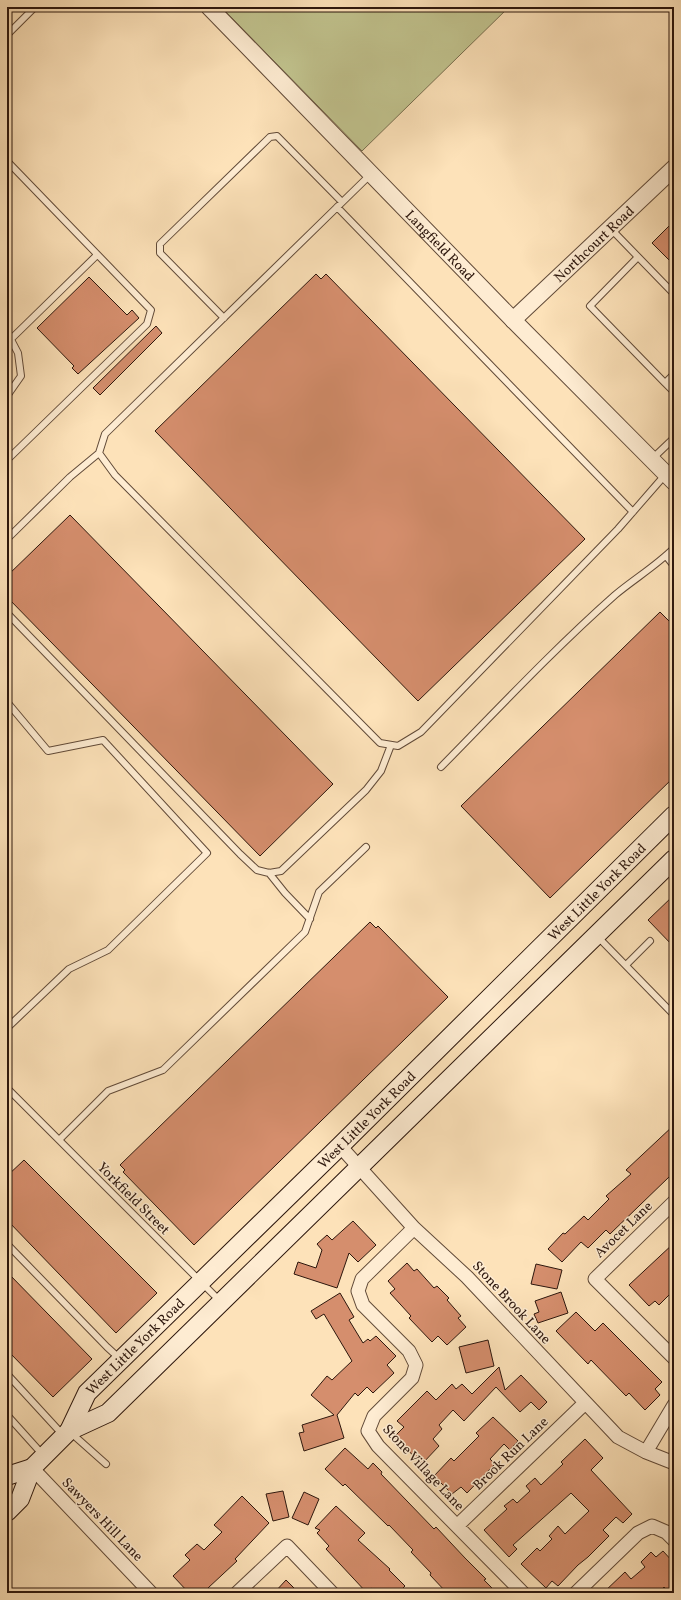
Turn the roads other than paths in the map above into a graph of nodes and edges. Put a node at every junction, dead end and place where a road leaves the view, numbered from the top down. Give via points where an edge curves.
1 (35, 7) edge
2 (209, 7) edge
3 (7, 35) edge
4 (7, 161) edge
5 (674, 168) edge
6 (371, 174) junction
7 (342, 202) junction
8 (337, 207) junction
9 (610, 228) junction
10 (97, 255) junction
11 (638, 257) junction
12 (674, 294) edge
13 (224, 318) junction
14 (513, 320) junction
15 (7, 332) edge
16 (11, 339) junction
17 (674, 374) edge
18 (665, 383) junction
19 (674, 392) edge
20 (7, 396) edge
21 (674, 438) edge
22 (99, 453) junction
23 (7, 460) edge
24 (652, 460) junction
25 (670, 478) edge
26 (633, 512) junction
27 (7, 539) edge
28 (674, 548) edge
29 (666, 556) junction
30 (674, 566) edge
31 (7, 613) edge
32 (7, 702) edge
33 (391, 745) junction
34 (441, 766) dead end
35 (674, 815) edge
36 (366, 847) dead end
37 (674, 859) edge
38 (269, 874) junction
39 (310, 919) junction
40 (596, 935) junction
41 (650, 941) dead end
42 (626, 966) junction
43 (516, 972) junction
44 (538, 992) junction
45 (674, 1015) edge
46 (7, 1028) edge
47 (7, 1088) edge
48 (59, 1140) junction
49 (340, 1146) junction
50 (359, 1167) junction
51 (674, 1202) edge
52 (414, 1228) junction
53 (7, 1244) edge
54 (200, 1281) junction
55 (221, 1302) junction
56 (674, 1358) edge
57 (120, 1359) junction
58 (7, 1374) edge
59 (585, 1403) junction
60 (674, 1405) edge
61 (7, 1415) edge
62 (67, 1434) junction
63 (646, 1452) junction
64 (673, 1459) edge
65 (38, 1462) junction
66 (106, 1464) dead end
67 (7, 1476) edge
68 (7, 1512) edge
69 (457, 1526) junction
70 (674, 1540) edge
71 (150, 1593) edge
72 (237, 1593) edge
73 (332, 1593) edge
74 (523, 1593) edge
75 (576, 1593) edge

1 - 3 lane
2 - 6 street, Langfield Road
4 - 10 lane
5 - 9 street, Northcourt Road
6 - 7 lane
6 - 14 street, Langfield Road
7 - 8 lane
7 - 13 lane via 277,136 270,137 165,239 160,244 160,253
8 - 13 lane
8 - 26 lane
9 - 11 lane
9 - 14 street, Northcourt Road
10 - 16 lane
10 - 23 lane via 151,310 147,324
11 - 12 lane
11 - 18 lane via 590,306
13 - 22 lane via 105,434
14 - 24 street, Langfield Road
15 - 16 lane
16 - 20 lane via 18,353 21,376
17 - 18 lane
18 - 19 lane
21 - 24 lane
22 - 27 lane via 70,477
22 - 33 lane via 115,475 369,732 380,743
24 - 25 street, Langfield Road
25 - 26 lane
26 - 33 lane via 421,732 398,746
28 - 29 lane
29 - 30 lane
29 - 34 lane via 616,595 524,681
31 - 38 lane via 240,854 257,870
32 - 46 lane via 48,751 103,740 207,853 108,950 69,969
33 - 38 lane via 381,771 366,790 281,871
35 - 43 main road, West Little York Road
36 - 39 lane via 319,892
37 - 40 main road, West Little York Road
38 - 39 lane
39 - 48 lane via 305,932 163,1070 108,1091
40 - 42 lane
40 - 44 main road, West Little York Road
41 - 42 lane
42 - 45 lane
43 - 44 main road
43 - 49 main road, West Little York Road
44 - 50 main road, West Little York Road
47 - 48 lane, Yorkfield Street
48 - 54 lane, Yorkfield Street
49 - 50 street, Stone Brook Lane
49 - 54 main road, West Little York Road
50 - 52 street, Stone Brook Lane
50 - 55 main road, West Little York Road
51 - 56 street, Avocet Lane via 595,1279
52 - 59 street, Stone Brook Lane via 467,1277
52 - 69 street, Stone Village Lane via 362,1279 358,1291 363,1305 409,1351 416,1364 412,1378 374,1416 368,1431 378,1446
53 - 57 lane
54 - 55 lane, Yorkfield Street
54 - 57 main road, West Little York Road
55 - 62 main road, West Little York Road via 108,1413
57 - 62 main road, West Little York Road via 87,1392
58 - 62 lane
59 - 63 street, Stone Brook Lane via 618,1438
59 - 69 street, Brook Run Lane
60 - 63 street
61 - 65 lane
62 - 65 main road, West Little York Road
62 - 66 lane
63 - 64 street, Stone Brook Lane
65 - 67 main road, West Little York Road
65 - 68 main road, West Little York Road via 20,1499
65 - 71 street, Sawyers Hill Lane
69 - 74 street, Stone Village Lane
70 - 75 street via 666,1532 652,1526 638,1533
72 - 73 street via 287,1546

